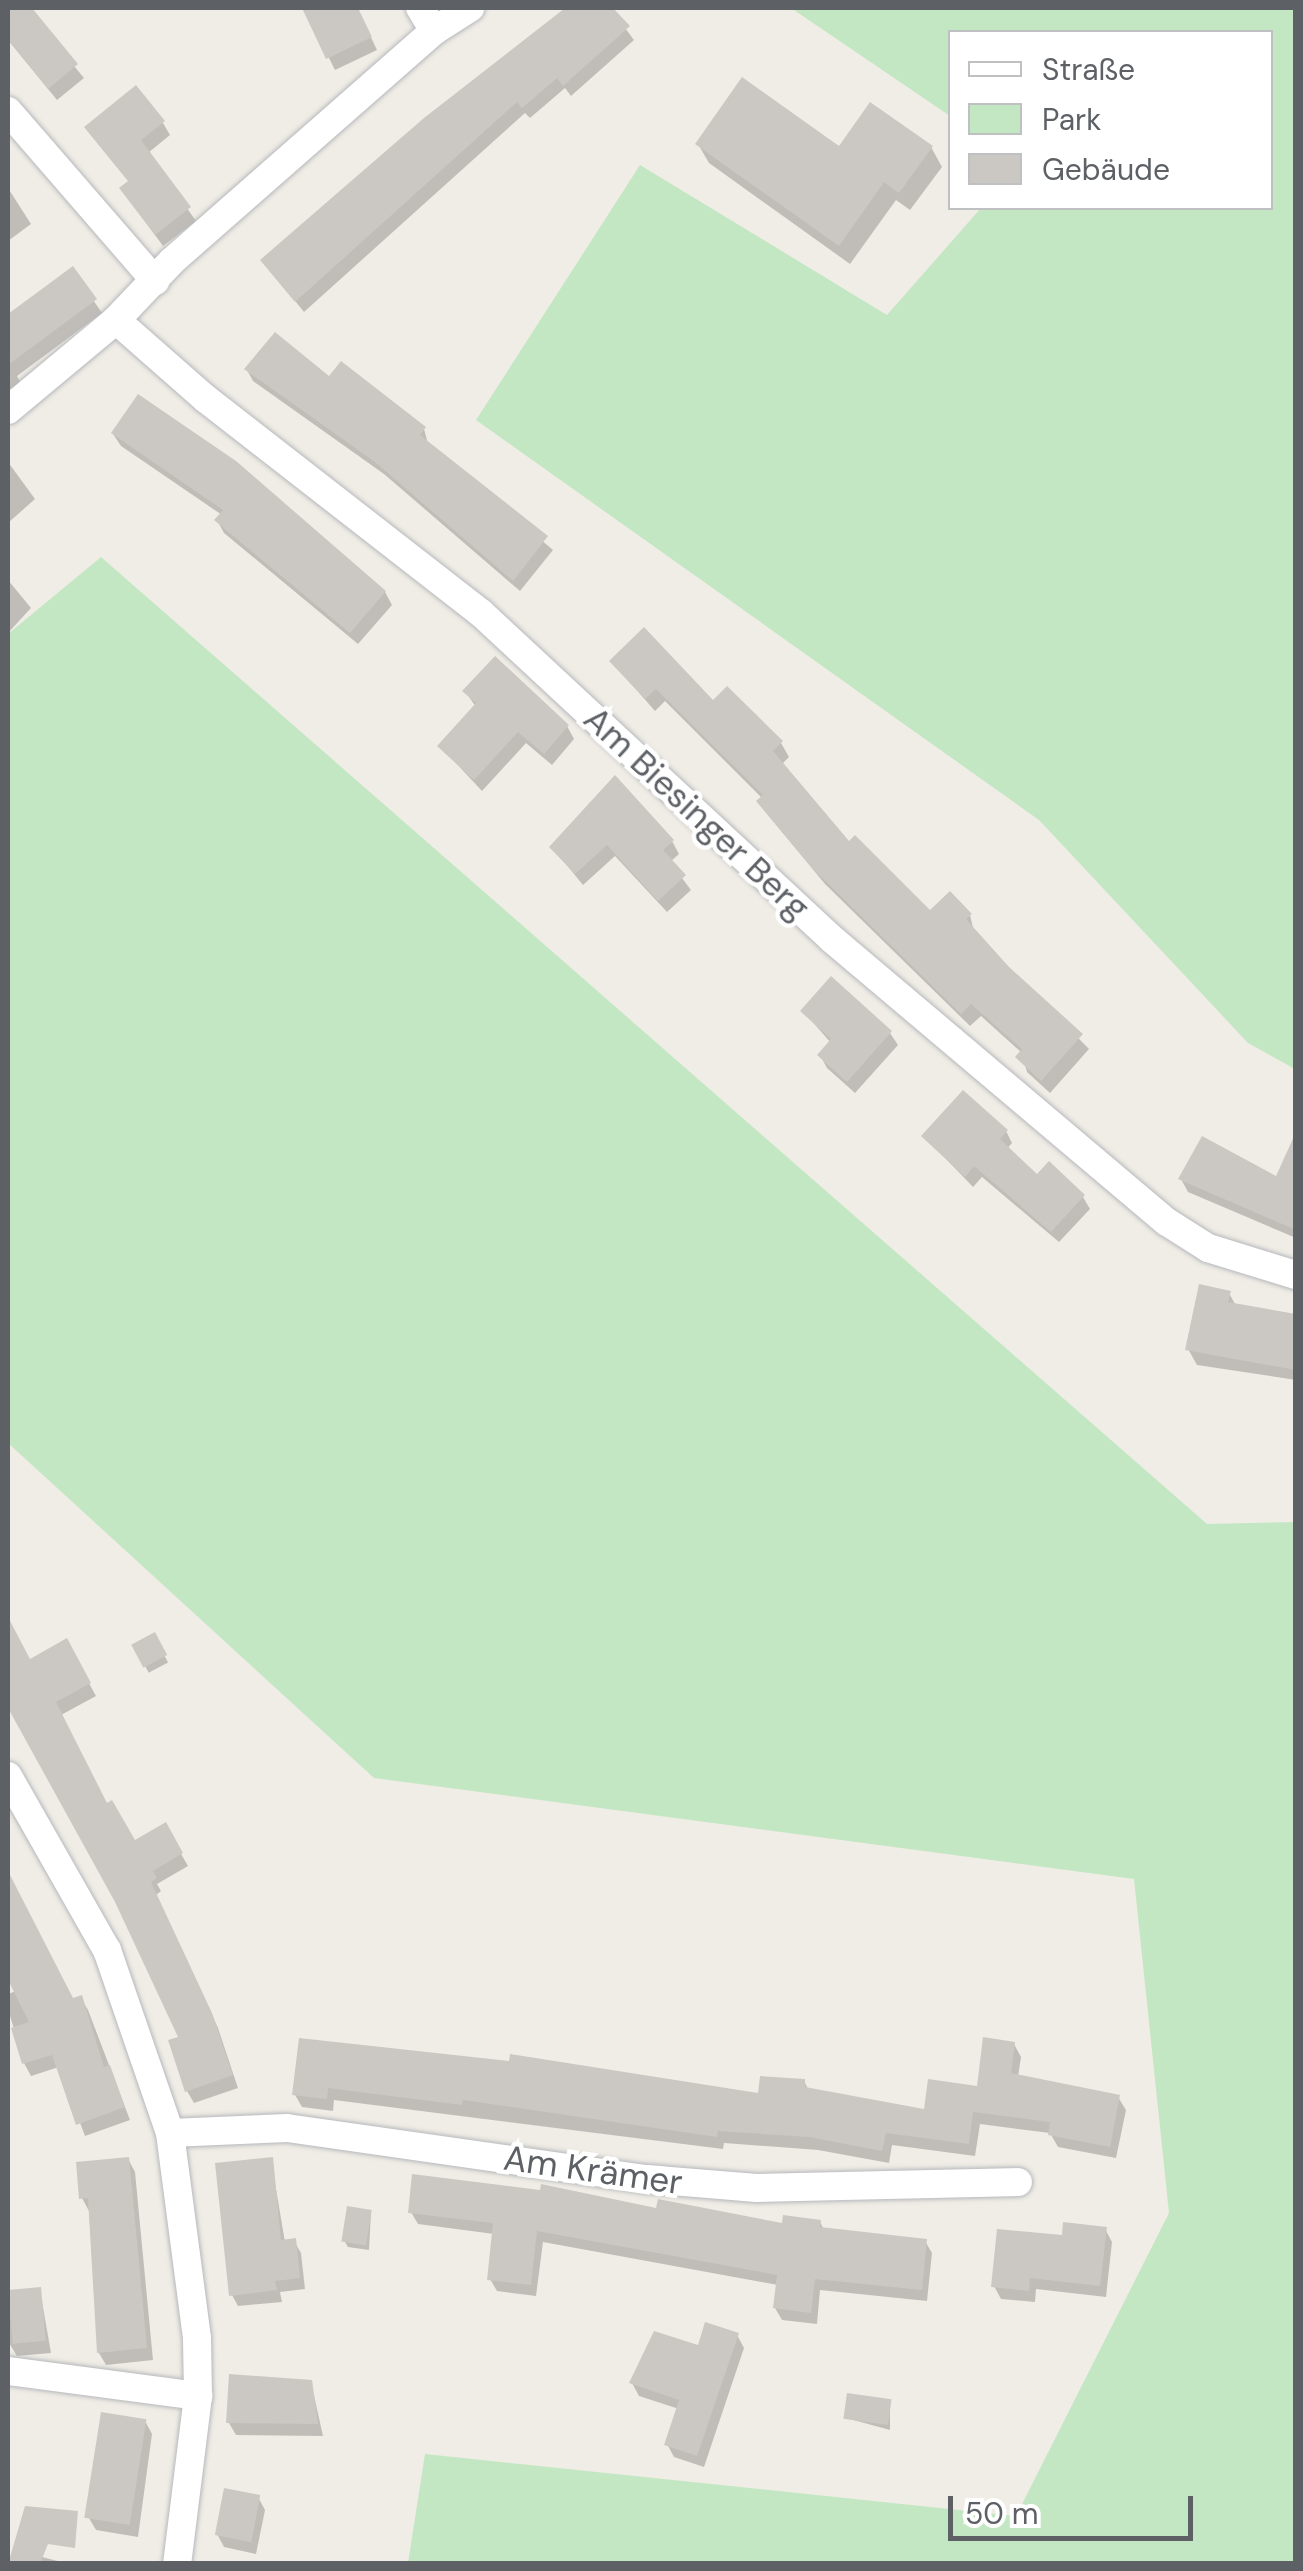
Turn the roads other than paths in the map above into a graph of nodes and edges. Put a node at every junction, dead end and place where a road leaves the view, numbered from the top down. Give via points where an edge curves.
1 (470, 8) edge
2 (427, 19) edge
3 (8, 110) edge
4 (155, 281) junction
5 (116, 320) junction
6 (8, 410) edge
7 (1296, 1275) edge
8 (8, 1776) edge
9 (170, 2133) junction
10 (1018, 2182) dead end
11 (8, 2371) edge
12 (198, 2396) junction
13 (177, 2564) edge

1 - 2 street
2 - 4 street
3 - 4 street
4 - 5 street
5 - 6 street
5 - 7 street, Am Biesinger Berg via 206,399 482,613 833,940 1167,1222 1208,1248
8 - 9 street via 106,1950
9 - 10 street, Am Krämer via 288,2128 756,2188
9 - 12 street via 194,2277
11 - 12 street
12 - 13 street

